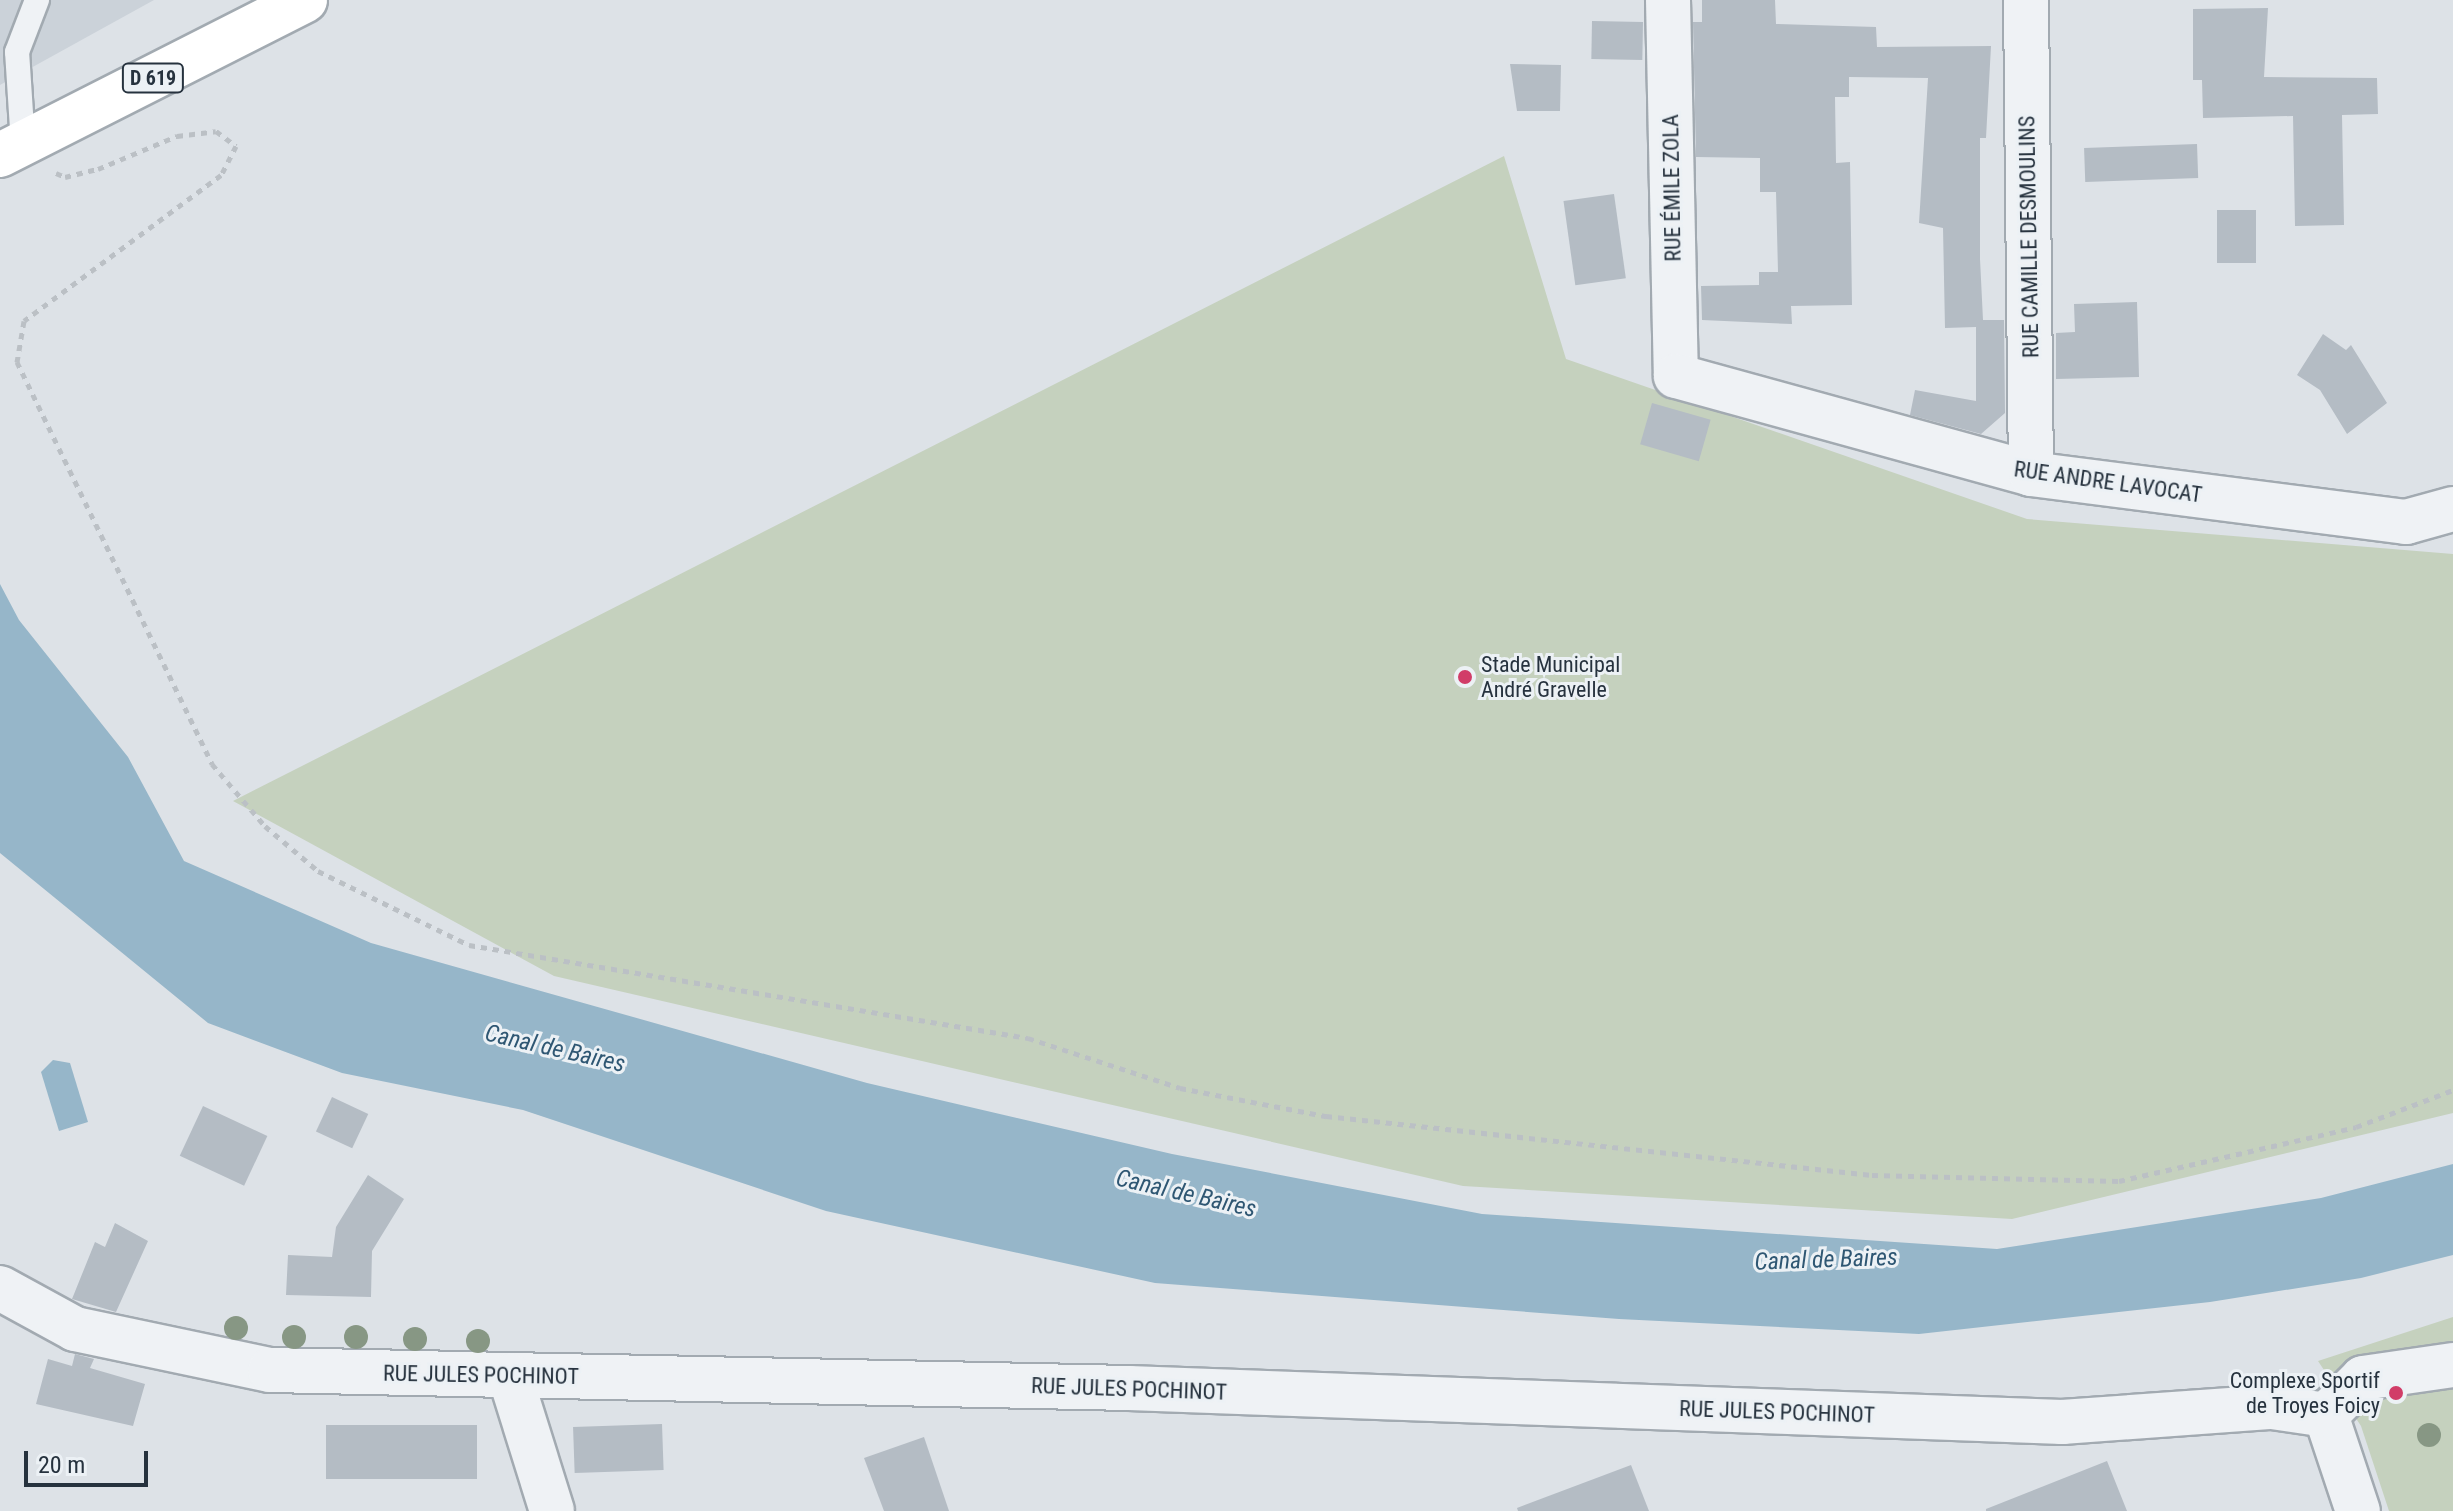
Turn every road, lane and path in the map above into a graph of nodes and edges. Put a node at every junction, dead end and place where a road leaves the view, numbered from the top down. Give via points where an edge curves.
1 (37, 0) edge
2 (305, 0) edge
3 (1668, 0) edge
4 (2026, 0) edge
5 (11, 150) edge
6 (1676, 376) joint
7 (2031, 474) junction
8 (2453, 509) edge
9 (2453, 1090) edge
10 (7, 1309) edge
11 (2453, 1365) edge
12 (510, 1376) junction
13 (2326, 1415) junction
14 (552, 1511) edge
15 (2358, 1511) edge

1 - 5 lane via 17,52
2 - 5 main road, D 619
3 - 6 street, RUE ÉMILE ZOLA
4 - 7 street, RUE CAMILLE DESMOULINS
5 - 9 path via 65,177 177,136 216,131 236,146 221,175 24,321 17,362 212,764 265,826 318,871 469,945 1028,1038 1180,1088 1326,1116 1872,1175 2119,1181 2356,1127
6 - 7 street, RUE ANDRE LAVOCAT
7 - 8 street, RUE ANDRE LAVOCAT via 2406,522
10 - 12 street, RUE JULES POCHINOT via 75,1329 270,1370
11 - 13 street via 2363,1378
12 - 13 street, RUE JULES POCHINOT via 1129,1388 2062,1422 2272,1407
12 - 14 street
13 - 15 street

